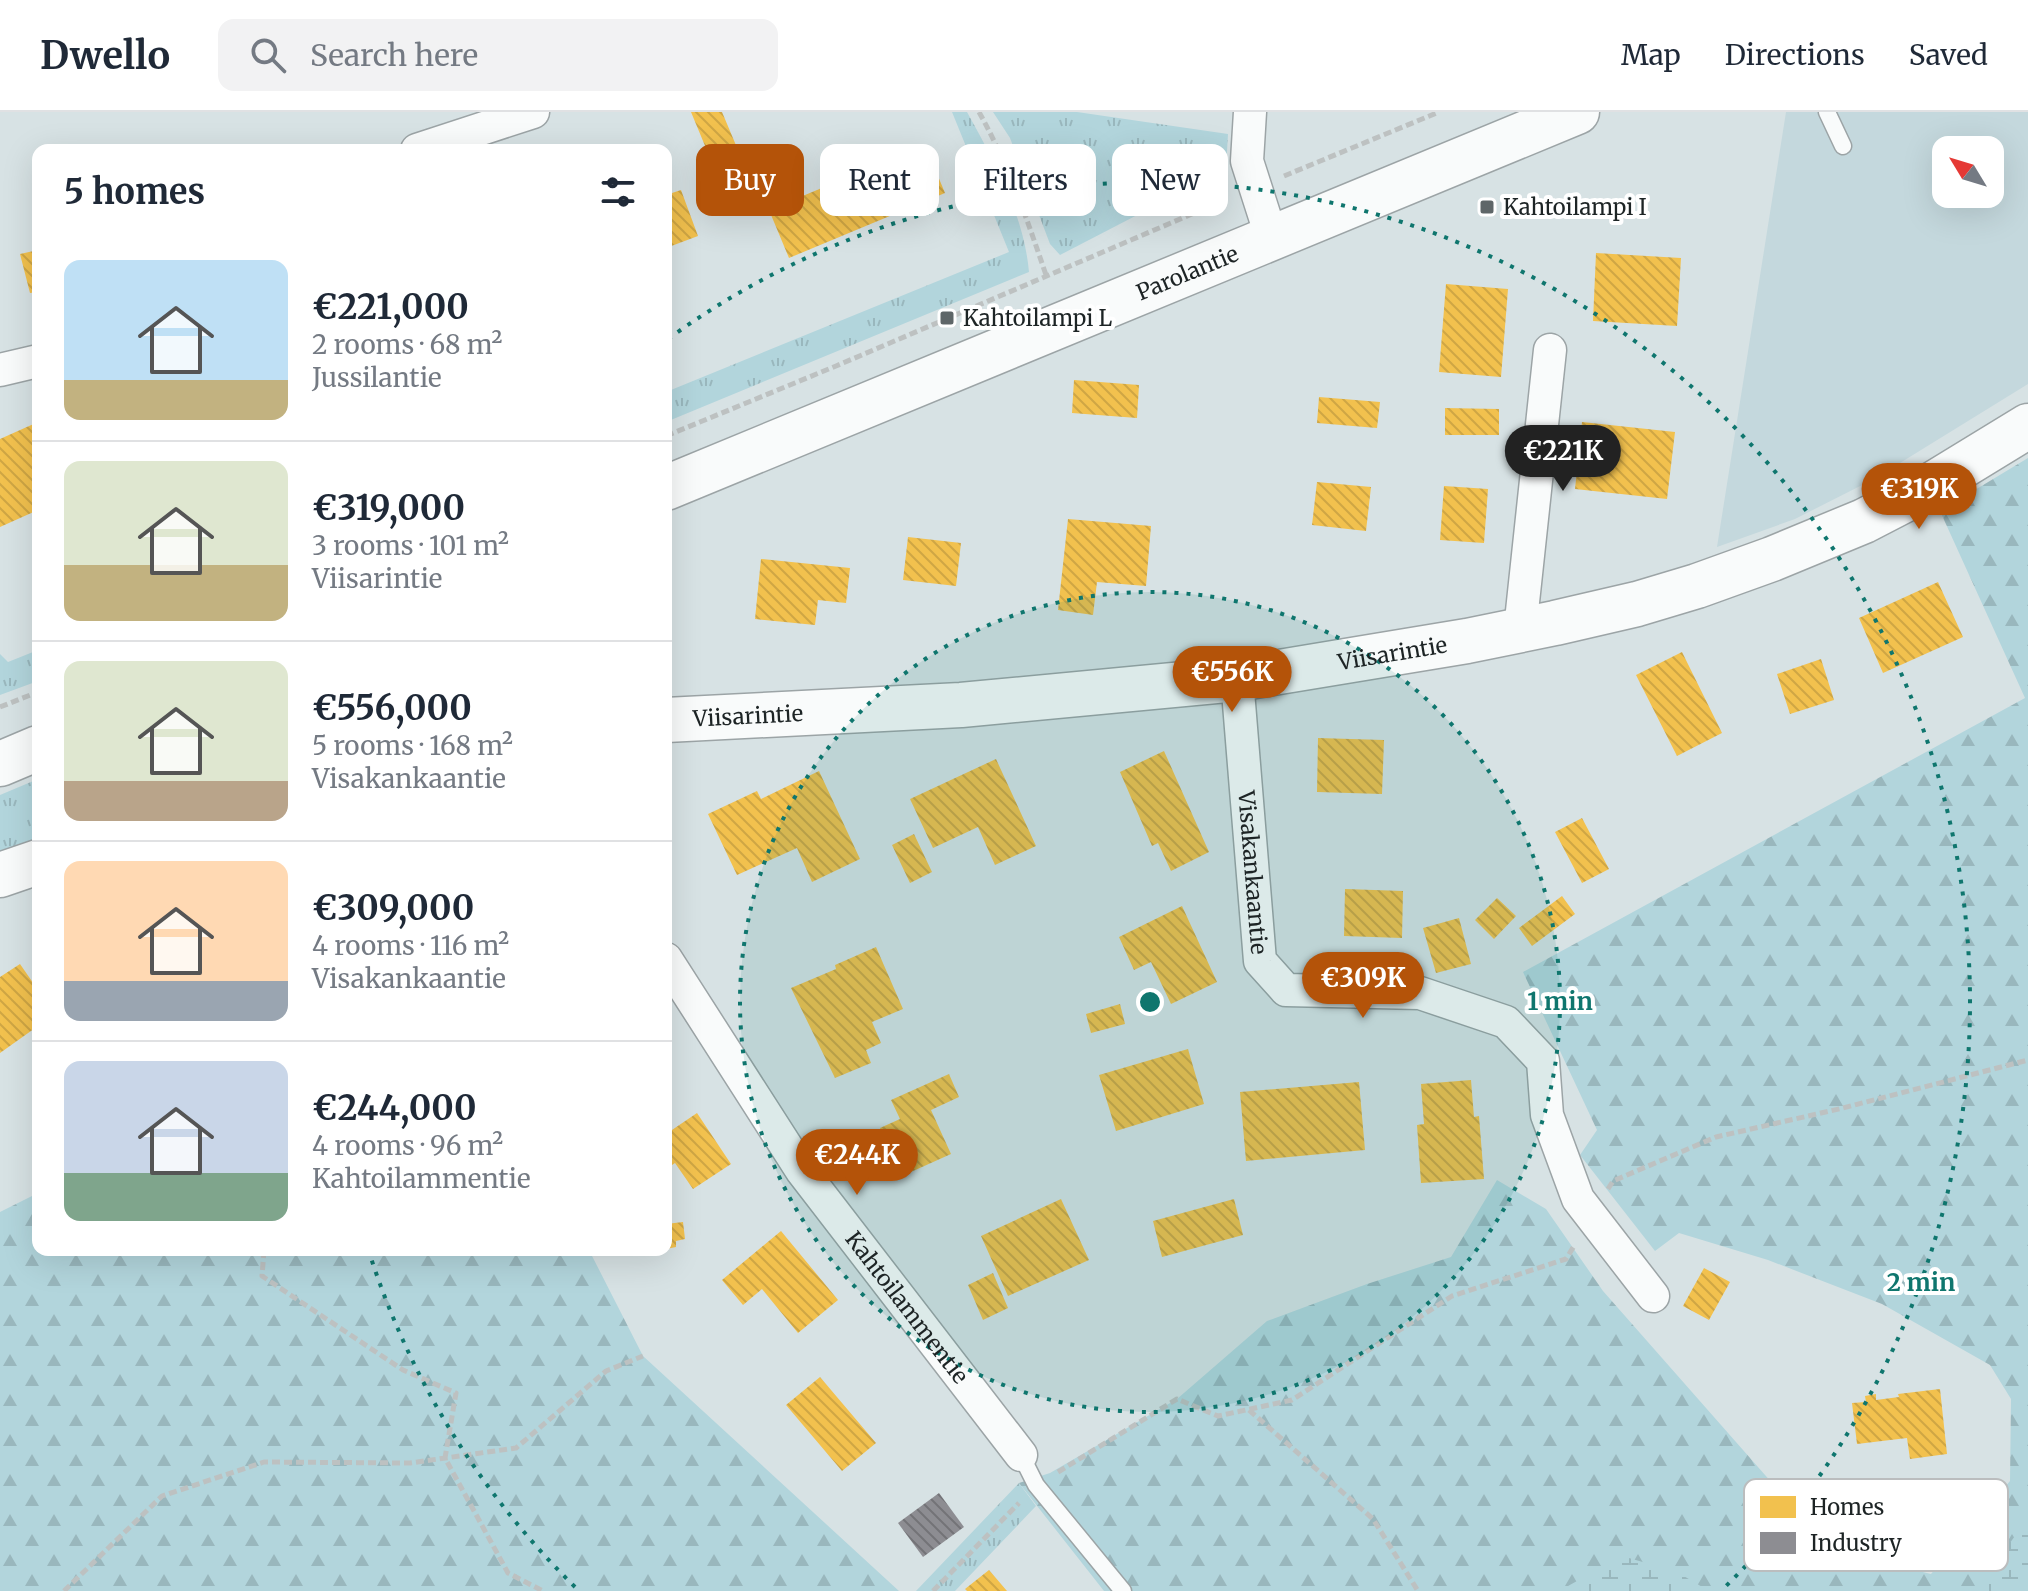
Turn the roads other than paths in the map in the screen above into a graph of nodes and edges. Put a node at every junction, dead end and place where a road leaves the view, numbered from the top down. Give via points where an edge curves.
1 (533, 112) edge
2 (1250, 112) edge
3 (1577, 112) edge
4 (1827, 112) edge
5 (435, 144) edge
6 (1843, 146) dead end
7 (1272, 239) junction
8 (1550, 350) dead end
9 (32, 362) edge
10 (0, 370) edge
11 (2028, 426) edge
12 (672, 486) edge
13 (1520, 630) junction
14 (1237, 679) junction
15 (672, 720) edge
16 (32, 751) edge
17 (0, 764) edge
18 (32, 864) edge
19 (0, 875) edge
20 (672, 968) edge
21 (1653, 1296) dead end
22 (1021, 1455) joint
23 (1123, 1591) edge

1 - 5 street
2 - 7 street via 1247,161
3 - 7 street, Parolantie
4 - 6 lane
7 - 12 street, Parolantie
8 - 13 street
9 - 10 street
11 - 13 street, Viisarintie via 1920,492 1772,559 1652,600
13 - 14 street, Viisarintie
14 - 15 street, Viisarintie via 961,705
14 - 21 street, Visakankaantie via 1260,961 1286,990 1420,993 1506,1022 1543,1061 1547,1115 1578,1199
16 - 17 street
18 - 19 street
20 - 22 street, Kahtoilammentie via 802,1171
22 - 23 lane via 1036,1485

